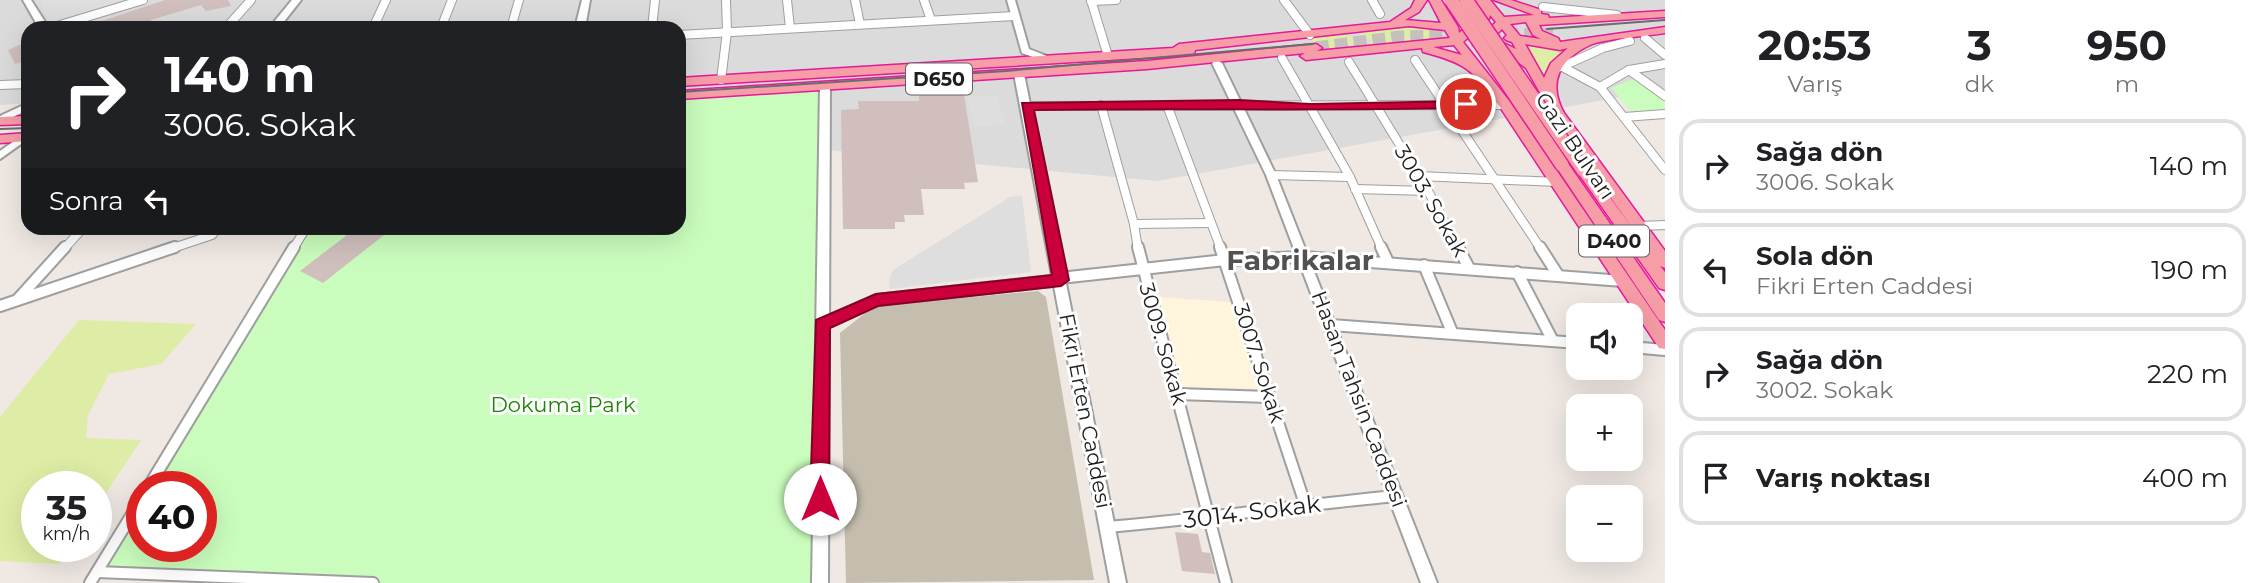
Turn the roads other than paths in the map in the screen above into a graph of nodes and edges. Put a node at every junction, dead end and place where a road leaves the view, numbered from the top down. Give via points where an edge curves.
1 (27, 0) edge
2 (143, 0) edge
3 (251, 0) edge
4 (297, 0) edge
5 (303, 0) edge
6 (386, 0) edge
7 (452, 0) edge
8 (519, 0) edge
9 (586, 0) edge
10 (655, 0) edge
11 (726, 0) edge
12 (787, 0) edge
13 (855, 0) edge
14 (924, 0) edge
15 (1011, 0) edge
16 (1091, 0) edge
17 (1116, 0) edge
18 (1284, 0) edge
19 (1372, 0) edge
20 (1431, 0) edge
21 (1451, 0) edge
22 (1466, 0) edge
23 (1483, 0) edge
24 (1500, 0) edge
25 (1559, 0) edge
26 (1543, 7) dead end
27 (1567, 13) junction
28 (1380, 14) dead end
29 (1665, 15) edge
30 (1014, 16) junction
31 (931, 20) junction
32 (1503, 20) junction
33 (40, 21) edge
34 (73, 21) edge
35 (232, 21) edge
36 (280, 21) edge
37 (286, 21) edge
38 (376, 21) edge
39 (444, 21) edge
40 (513, 21) edge
41 (582, 21) edge
42 (653, 21) edge
43 (860, 24) junction
44 (1447, 26) junction
45 (790, 28) junction
46 (1380, 28) junction
47 (1665, 28) edge
48 (727, 32) junction
49 (1467, 33) junction
50 (1325, 34) junction
51 (686, 35) edge
52 (1487, 35) junction
53 (1598, 38) junction
54 (1645, 38) dead end
55 (1517, 40) junction
56 (1311, 41) junction
57 (1630, 41) dead end
58 (1580, 42) junction
59 (1403, 47) junction
60 (1665, 55) edge
61 (1108, 56) junction
62 (1348, 57) junction
63 (1282, 58) junction
64 (1053, 60) junction
65 (1415, 60) dead end
66 (1217, 63) junction
67 (1665, 64) edge
68 (1147, 65) junction
69 (1530, 65) junction
70 (1559, 65) junction
71 (1479, 69) junction
72 (1629, 70) junction
73 (1019, 74) junction
74 (721, 80) junction
75 (686, 82) edge
76 (21, 84) edge
77 (0, 85) edge
78 (825, 87) junction
79 (1600, 87) junction
80 (686, 95) edge
81 (1665, 96) edge
82 (1239, 104) junction
83 (1447, 104) junction
84 (1101, 105) junction
85 (1167, 105) junction
86 (1505, 105) junction
87 (1027, 106) junction
88 (1310, 107) junction
89 (1375, 107) junction
90 (21, 110) edge
91 (1558, 114) junction
92 (1665, 114) edge
93 (1653, 115) junction
94 (1624, 117) junction
95 (0, 120) edge
96 (21, 120) edge
97 (1665, 122) edge
98 (21, 137) edge
99 (0, 139) edge
100 (21, 141) edge
101 (0, 156) edge
102 (1665, 169) edge
103 (1271, 175) junction
104 (1419, 176) junction
105 (1350, 177) junction
106 (1496, 180) junction
107 (1556, 182) junction
108 (1355, 189) junction
109 (1428, 191) junction
110 (1211, 223) junction
111 (1134, 224) junction
112 (1665, 225) edge
113 (1639, 226) junction
114 (77, 235) edge
115 (212, 235) edge
116 (302, 235) edge
117 (1304, 257) junction
118 (1225, 260) junction
119 (1388, 262) junction
120 (1665, 262) edge
121 (1423, 265) junction
122 (1469, 268) junction
123 (1141, 270) junction
124 (1517, 272) junction
125 (1558, 275) junction
126 (1060, 279) junction
127 (1623, 281) junction
128 (1665, 284) edge
129 (18, 300) junction
130 (0, 306) edge
131 (1665, 316) edge
132 (822, 325) junction
133 (1331, 325) junction
134 (1452, 332) junction
135 (1553, 341) junction
136 (1566, 342) edge
137 (1665, 342) edge
138 (1643, 348) edge
139 (1665, 350) edge
140 (1177, 394) junction
141 (1269, 397) junction
142 (158, 471) edge
143 (1396, 495) junction
144 (1305, 504) junction
145 (1210, 519) junction
146 (126, 524) edge
147 (1107, 527) junction
148 (93, 577) edge
149 (373, 583) edge
150 (820, 583) edge
151 (1118, 583) edge
152 (1226, 583) edge
153 (1429, 583) edge

1 - 33 street
2 - 34 street
3 - 35 street
4 - 36 street
5 - 37 street
6 - 38 street
7 - 39 street
8 - 40 street
9 - 41 street
10 - 42 street
11 - 48 street
12 - 45 street
13 - 43 street
14 - 31 street
15 - 30 street
16 - 17 street
16 - 61 street
18 - 56 street
19 - 28 street
20 - 44 highway
20 - 46 highway
20 - 49 highway
21 - 131 highway, Gazi Bulvarı / D400, bridge
22 - 128 highway, Gazi Bulvarı / D400, bridge
23 - 32 highway
23 - 49 highway via 1486,12
24 - 27 highway
25 - 27 street
26 - 27 street
27 - 29 highway
27 - 32 highway
27 - 58 highway via 1534,20 1532,27 1554,40
29 - 47 highway via 1548,30
30 - 31 street
30 - 64 street via 1025,51
31 - 43 street
32 - 52 highway
32 - 55 highway
43 - 45 street
44 - 46 highway via 1418,23
44 - 49 highway
45 - 48 street
46 - 50 highway
47 - 53 highway
48 - 51 street
48 - 74 street
49 - 52 highway
49 - 59 highway
49 - 71 highway
50 - 56 highway
50 - 62 highway via 1354,35 1366,43
52 - 55 highway
52 - 69 highway
52 - 71 highway via 1475,55
53 - 58 highway
53 - 70 highway via 1569,52
54 - 60 street
55 - 58 highway via 1560,46
55 - 69 highway
56 - 61 highway, D650
56 - 68 highway, D650
57 - 70 street
59 - 62 highway
59 - 71 highway via 1441,52
61 - 64 highway, D650
62 - 63 highway
62 - 89 street, 3003. Sokak
63 - 66 highway
63 - 88 street
64 - 74 highway, D650
65 - 83 street
66 - 68 highway
66 - 82 street, Hasan Tahsin Caddesi
67 - 72 street
68 - 73 highway, D650
69 - 91 highway
70 - 79 street
70 - 91 highway via 1549,82
71 - 86 highway
72 - 79 street
72 - 81 street
73 - 78 highway, D650
73 - 87 street, Fikri Erten Caddesi
74 - 75 highway, D650
76 - 77 street
78 - 80 highway, D650
78 - 132 street
79 - 94 street
82 - 85 street
82 - 88 street
82 - 103 street, Hasan Tahsin Caddesi
83 - 86 street
83 - 89 street
83 - 106 street
84 - 85 street
84 - 87 street
84 - 111 street, 3009. Sokak
85 - 110 street, 3007. Sokak
86 - 107 highway
87 - 126 street, Fikri Erten Caddesi
88 - 89 street
88 - 105 street
89 - 104 street, 3003. Sokak
90 - 95 street
91 - 113 highway
92 - 93 street
93 - 94 street
93 - 97 street
94 - 102 street
95 - 96 highway
98 - 99 highway
100 - 101 street
103 - 105 street
103 - 117 street, Hasan Tahsin Caddesi
104 - 106 street
104 - 109 street, 3003. Sokak
105 - 108 street
106 - 107 street
106 - 125 street
107 - 127 highway
108 - 109 street
108 - 119 street
109 - 122 street, 3003. Sokak
110 - 111 street
110 - 118 street, 3007. Sokak
111 - 123 street, 3009. Sokak
112 - 113 street
113 - 120 highway
114 - 129 street
115 - 129 street
116 - 142 street
117 - 118 street
117 - 119 street
117 - 133 street, Hasan Tahsin Caddesi
118 - 123 street
118 - 141 street, 3007. Sokak
119 - 121 street
121 - 122 street
121 - 134 street
122 - 124 street
123 - 126 street
123 - 140 street, 3009. Sokak
124 - 125 street
124 - 135 street
125 - 127 street
126 - 132 street via 876,300
126 - 147 street, Fikri Erten Caddesi
127 - 137 highway
129 - 130 street
132 - 150 street
133 - 134 street
133 - 143 street, Hasan Tahsin Caddesi
134 - 135 street
135 - 136 street
138 - 139 street
140 - 141 street
140 - 145 street, 3009. Sokak
141 - 144 street, 3007. Sokak
143 - 144 street, 3014. Sokak
143 - 153 street, Hasan Tahsin Caddesi
144 - 145 street, 3014. Sokak
145 - 147 street, 3014. Sokak
145 - 152 street, 3009. Sokak
146 - 148 street
147 - 151 street, Fikri Erten Caddesi
148 - 149 street

